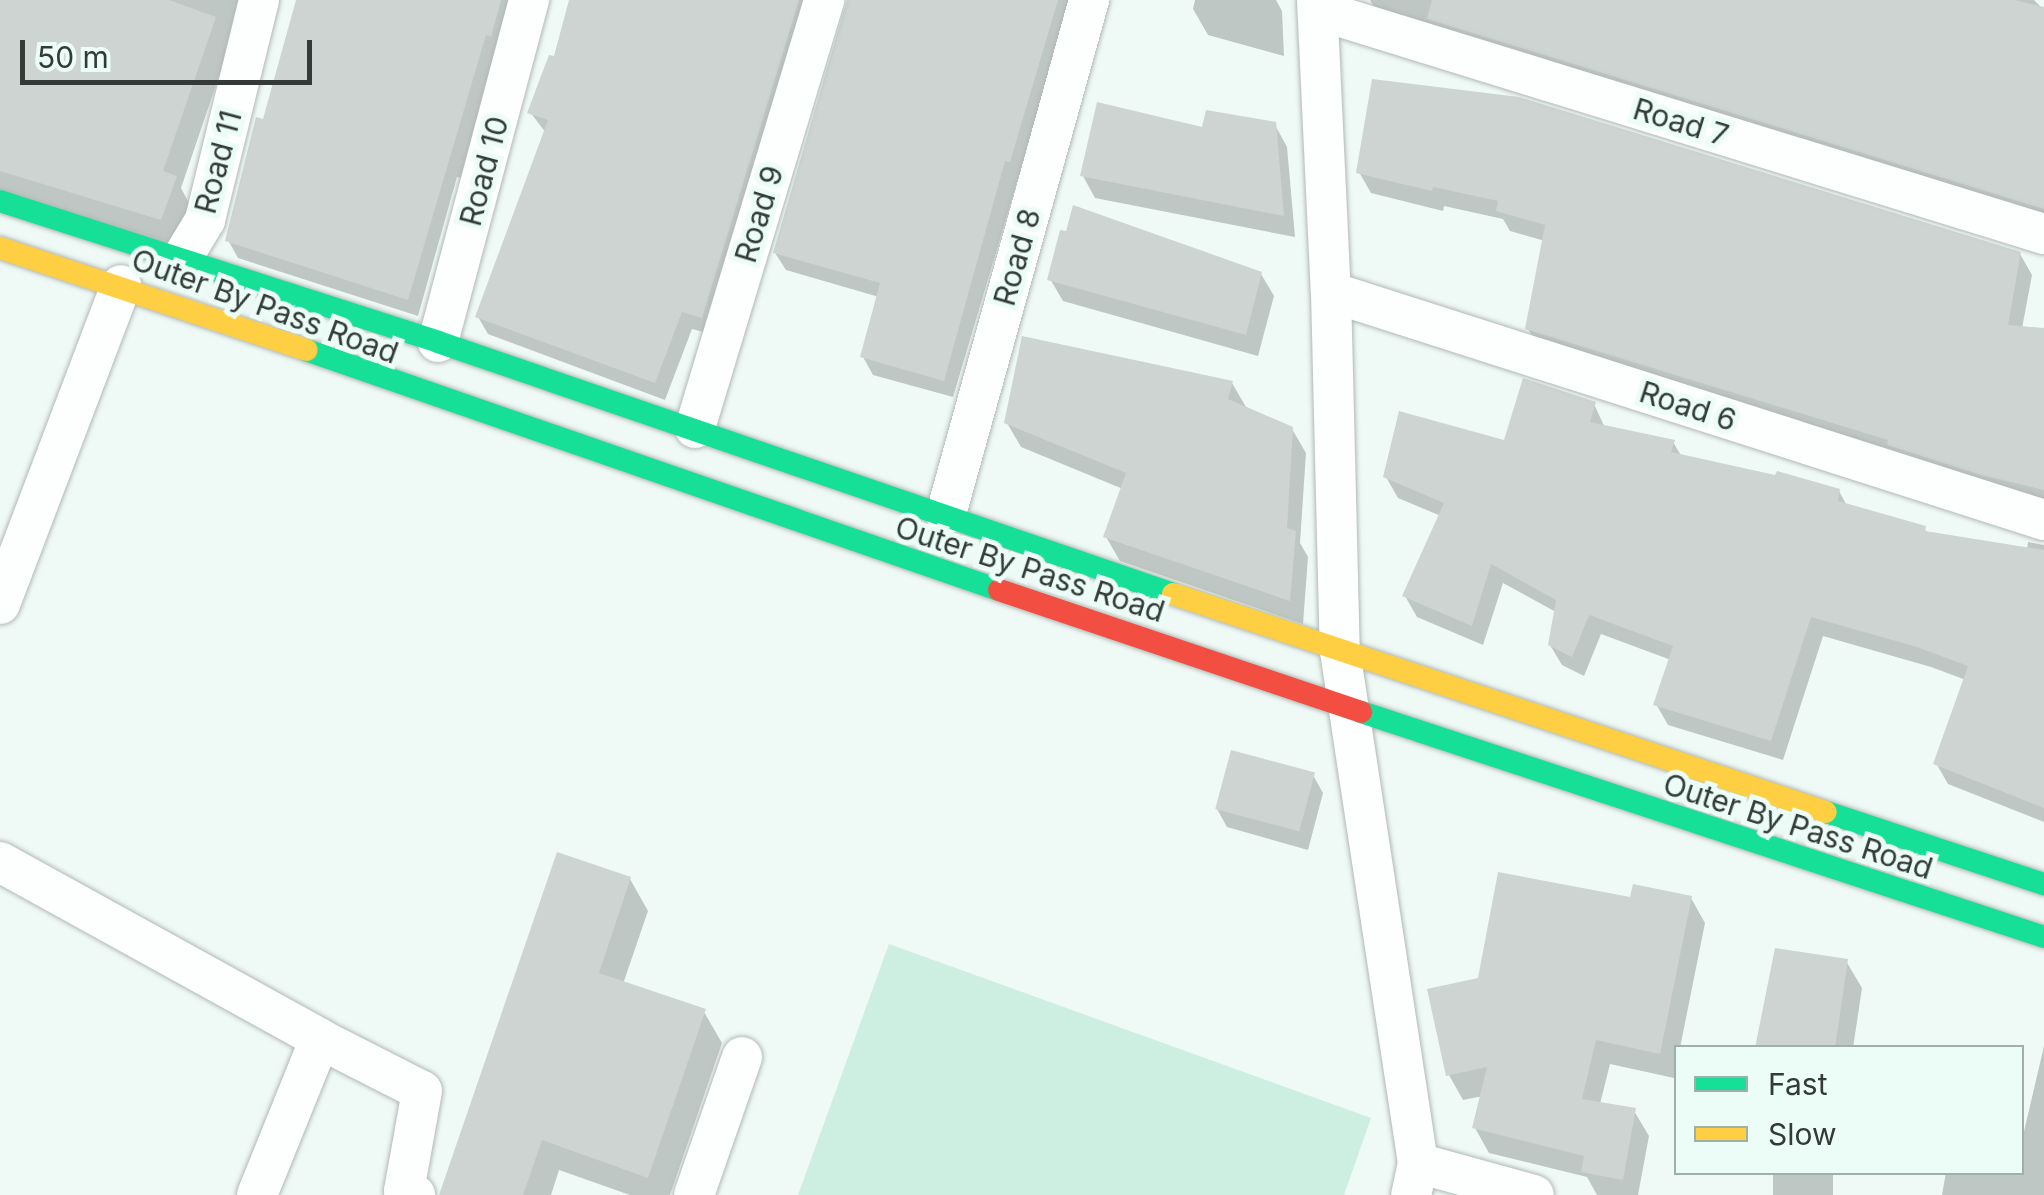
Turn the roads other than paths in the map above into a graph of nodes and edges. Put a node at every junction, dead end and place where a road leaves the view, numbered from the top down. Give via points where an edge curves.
1 (259, 0) edge
2 (529, 0) edge
3 (824, 0) edge
4 (1089, 0) edge
5 (1317, 5) edge
6 (0, 201) edge
7 (2044, 234) edge
8 (0, 248) edge
9 (181, 260) junction
10 (121, 285) junction
11 (1331, 292) junction
12 (438, 342) junction
13 (695, 428) junction
14 (946, 514) junction
15 (2044, 520) edge
16 (0, 604) edge
17 (1340, 652) junction
18 (1351, 707) junction
19 (0, 862) edge
20 (2044, 884) edge
21 (2044, 937) edge
22 (320, 1039) junction
23 (742, 1057) dead end
24 (1414, 1179) edge
25 (257, 1195) edge
26 (414, 1195) edge
27 (694, 1195) edge
28 (1534, 1195) edge

1 - 9 street, Road 11 via 205,220
2 - 12 street, Road 10
3 - 13 street, Road 9
4 - 14 street, Road 8
5 - 7 street, Road 7
5 - 11 street
6 - 9 main road, Outer By Pass Road
8 - 10 main road, Outer By Pass Road
9 - 12 main road, Outer By Pass Road
10 - 16 street
10 - 18 main road, Outer By Pass Road via 645,471
11 - 15 street, Road 6
11 - 17 street
12 - 13 main road, Outer By Pass Road
13 - 14 main road, Outer By Pass Road
14 - 17 main road, Outer By Pass Road
17 - 18 street
17 - 20 main road, Outer By Pass Road
18 - 21 main road, Outer By Pass Road
18 - 24 street
19 - 22 street
22 - 25 street
22 - 26 street via 422,1091 404,1191
23 - 27 street
24 - 28 street

